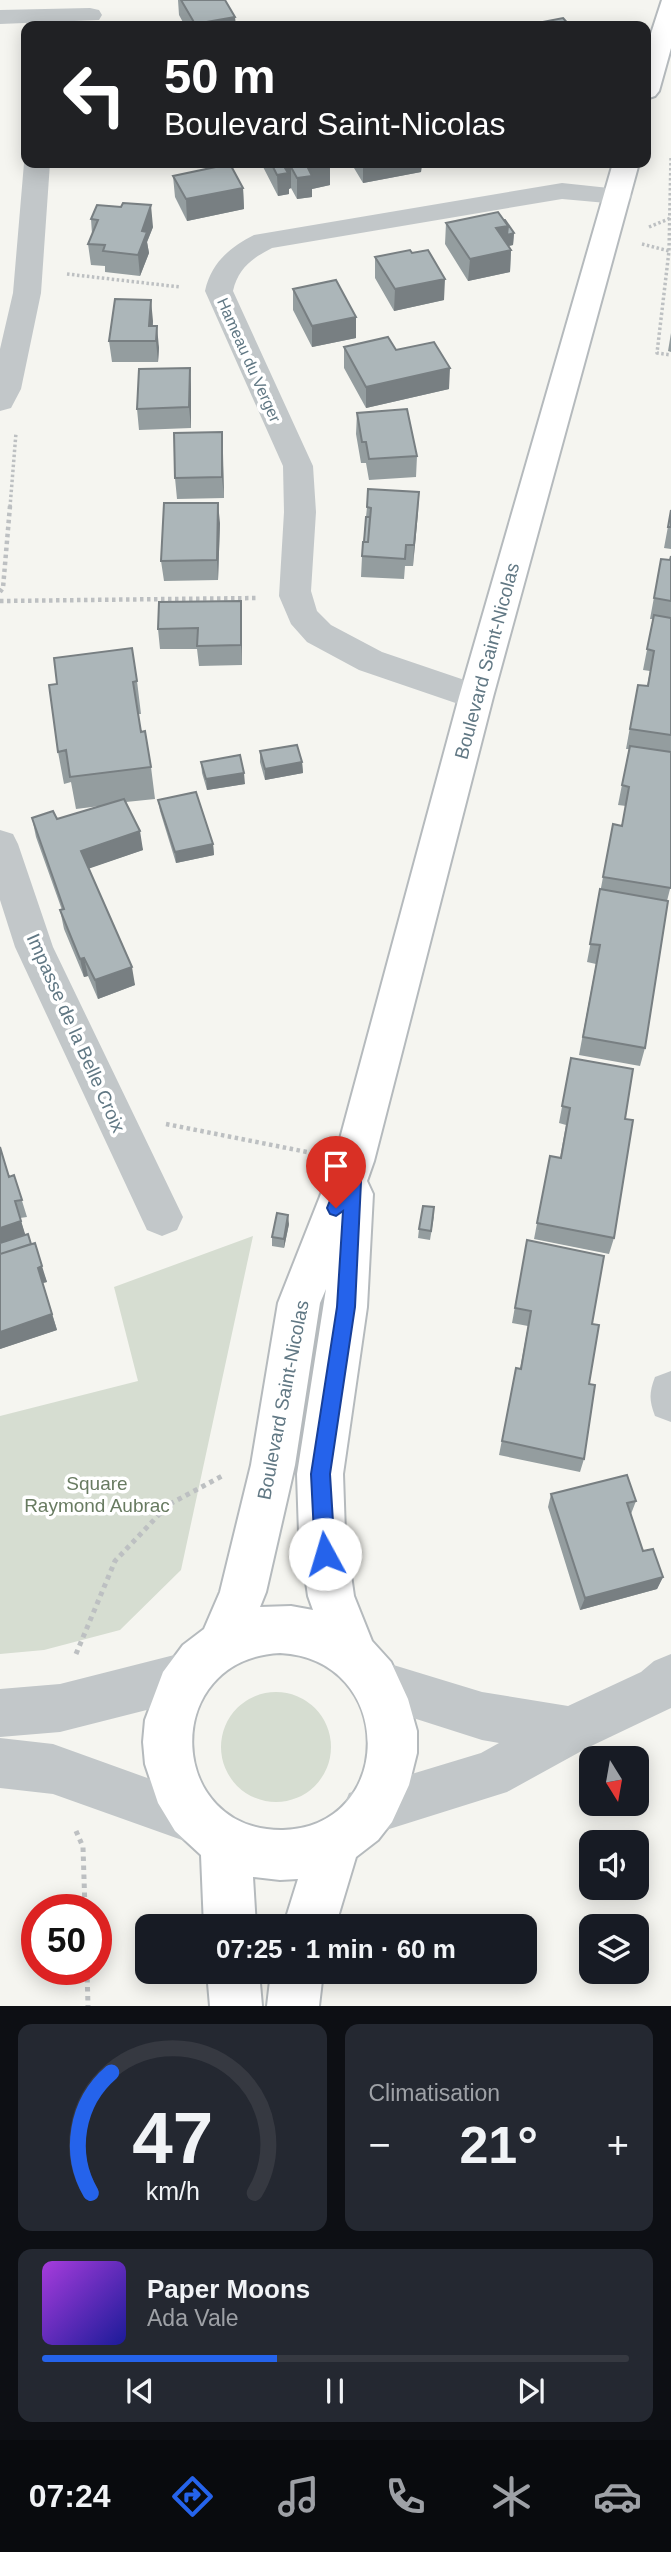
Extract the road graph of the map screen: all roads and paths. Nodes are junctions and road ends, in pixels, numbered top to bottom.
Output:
1 (671, 5) edge
2 (91, 14) edge
3 (0, 17) edge
4 (651, 74) edge
5 (671, 158) edge
6 (37, 168) edge
7 (625, 168) edge
8 (618, 196) junction
9 (29, 269) junction
10 (219, 291) junction
11 (671, 355) edge
12 (0, 401) edge
13 (16, 427) dead end
14 (0, 592) edge
15 (295, 597) junction
16 (0, 601) edge
17 (476, 697) junction
18 (0, 844) edge
19 (111, 1114) junction
20 (354, 1161) junction
21 (162, 1217) dead end
22 (671, 1392) edge
23 (671, 1401) edge
24 (273, 1465) junction
25 (74, 1659) dead end
26 (206, 1659) junction
27 (365, 1668) junction
28 (671, 1678) edge
29 (0, 1713) edge
30 (570, 1731) junction
31 (0, 1763) edge
32 (351, 1826) junction
33 (211, 1833) junction
34 (83, 1847) dead end
35 (85, 1894) edge
36 (227, 1914) edge
37 (314, 1914) edge
38 (234, 1984) edge
39 (296, 1984) edge
40 (87, 1985) edge
41 (88, 2006) edge
42 (236, 2006) edge
43 (293, 2006) edge

1 - 4 main road
2 - 3 street
5 - 11 path
6 - 9 street
7 - 8 main road, Boulevard Saint-Nicolas
8 - 10 street, Hameau du Verger
8 - 17 main road, Boulevard Saint-Nicolas
9 - 10 path
9 - 12 street
10 - 15 street, Hameau du Verger
13 - 14 path
15 - 16 path
15 - 17 street
17 - 20 main road, Boulevard Saint-Nicolas
18 - 19 street, Impasse de la Belle Croix
19 - 20 path
19 - 21 street, Impasse de la Belle Croix
20 - 24 main road, Boulevard Saint-Nicolas
20 - 27 main road, Boulevard Saint-Nicolas
22 - 23 street
24 - 25 path
24 - 26 main road, Boulevard Saint-Nicolas
26 - 27 main road
26 - 29 street
26 - 33 main road
27 - 30 street
27 - 32 main road
28 - 30 street
30 - 32 street
31 - 33 street
32 - 33 main road
32 - 37 main road
33 - 36 main road
34 - 35 path
38 - 42 main road
39 - 43 main road
40 - 41 path

